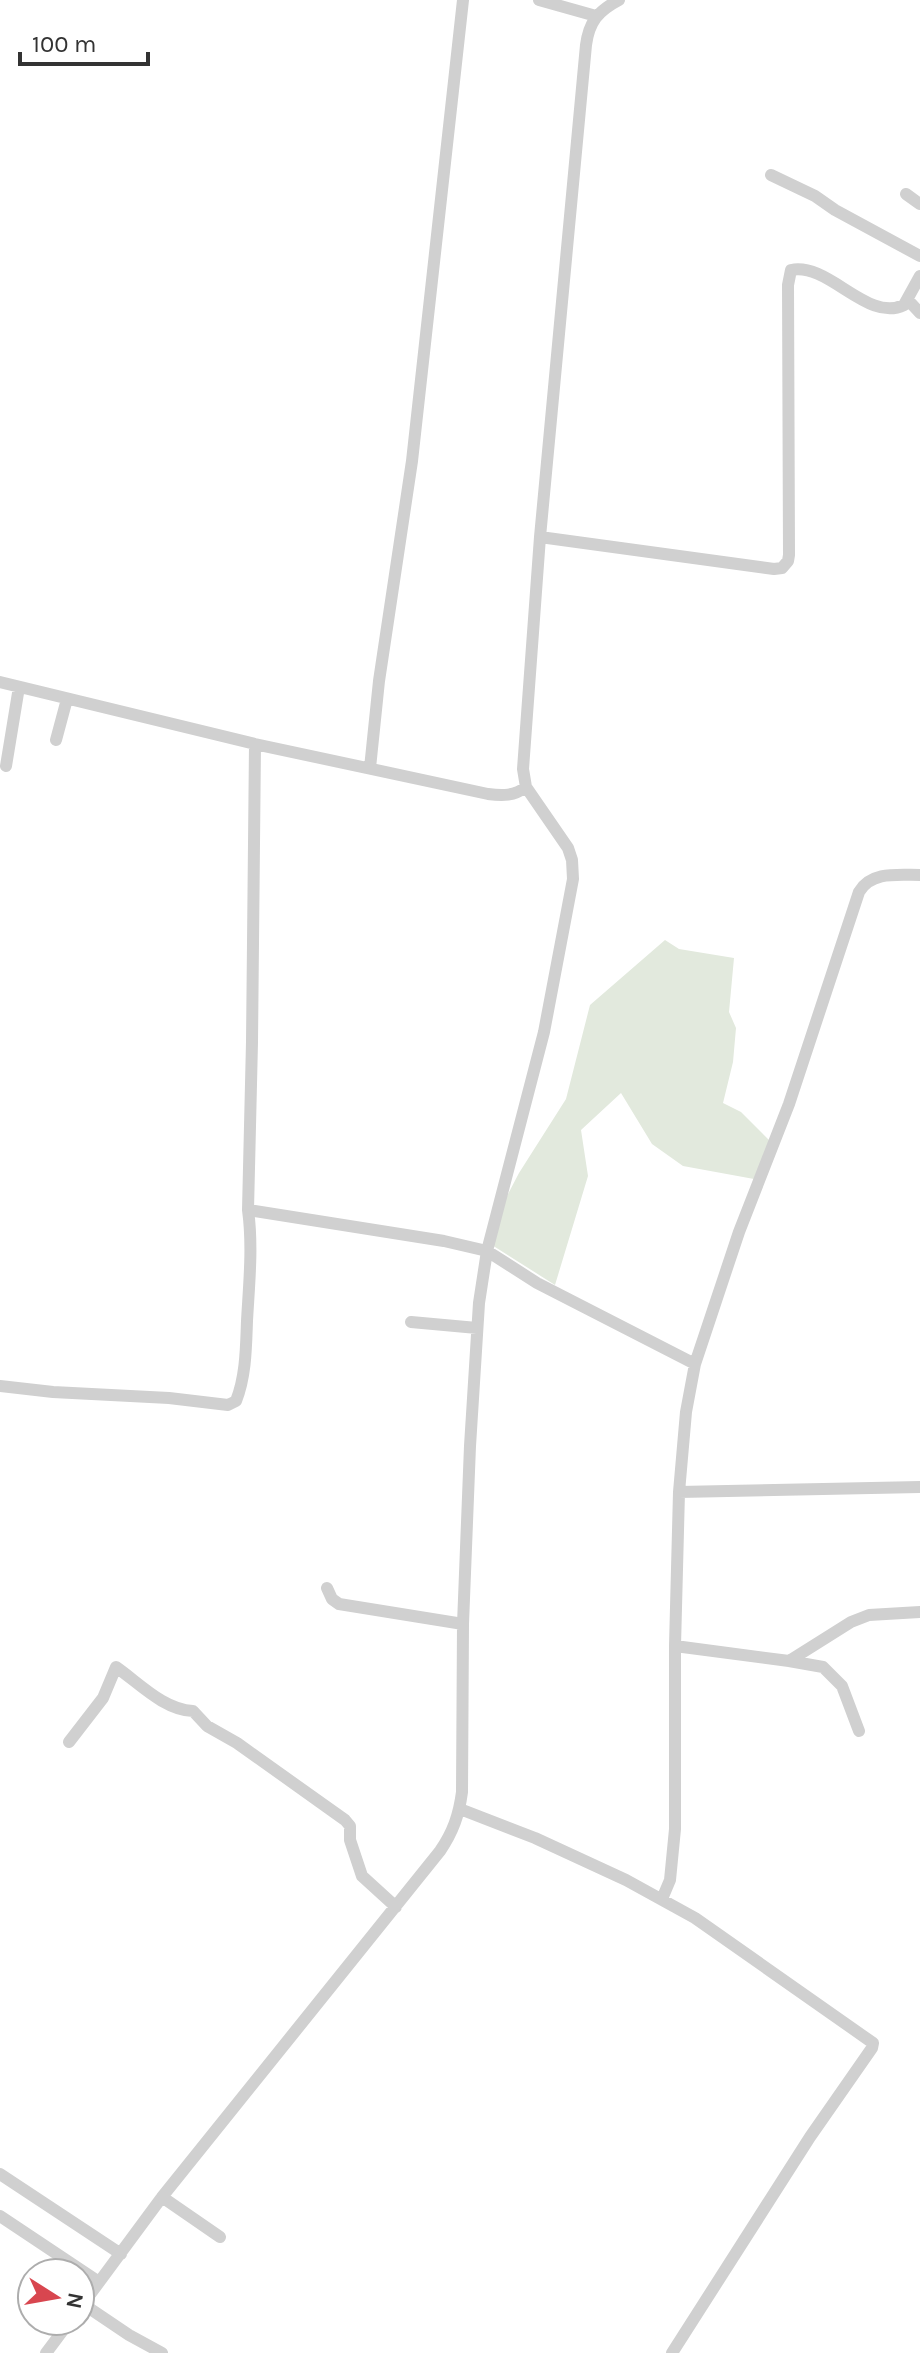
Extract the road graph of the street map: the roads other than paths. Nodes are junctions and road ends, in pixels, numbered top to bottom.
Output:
1 (463, 0) edge
2 (539, 0) edge
3 (619, 0) edge
4 (596, 16) junction
5 (771, 175) dead end
6 (906, 194) dead end
7 (920, 204) edge
8 (920, 256) edge
9 (920, 276) edge
10 (908, 300) junction
11 (920, 313) edge
12 (540, 537) junction
13 (0, 682) edge
14 (19, 687) junction
15 (67, 699) junction
16 (56, 740) dead end
17 (255, 744) junction
18 (6, 766) dead end
19 (370, 768) junction
20 (526, 787) junction
21 (920, 875) edge
22 (248, 1210) junction
23 (487, 1251) junction
24 (411, 1322) dead end
25 (477, 1328) junction
26 (695, 1364) junction
27 (0, 1386) edge
28 (920, 1487) edge
29 (679, 1492) junction
30 (327, 1588) dead end
31 (920, 1612) edge
32 (463, 1624) junction
33 (675, 1646) junction
34 (789, 1661) junction
35 (859, 1731) dead end
36 (69, 1742) dead end
37 (460, 1809) junction
38 (662, 1899) junction
39 (396, 1907) junction
40 (0, 2174) edge
41 (162, 2197) junction
42 (0, 2216) edge
43 (220, 2237) dead end
44 (121, 2254) junction
45 (99, 2282) junction
46 (96, 2286) edge
47 (96, 2315) edge
48 (162, 2353) edge
49 (672, 2353) edge

1 - 19 street
2 - 4 street
3 - 4 street
4 - 12 street
5 - 8 street
6 - 7 street
9 - 10 street
10 - 11 street
10 - 12 street
12 - 20 street
13 - 14 street
14 - 15 street
14 - 18 street
15 - 16 street
15 - 17 street
17 - 19 street
17 - 22 street
19 - 20 street
20 - 23 street
21 - 26 street
22 - 23 street
22 - 27 street
23 - 25 street
23 - 26 street
24 - 25 street
25 - 32 street
26 - 29 street
28 - 29 street
29 - 33 street
30 - 32 street
31 - 34 street
32 - 37 street
33 - 34 street
33 - 38 street
34 - 35 street
36 - 39 street
37 - 38 street
37 - 39 street
38 - 49 street
39 - 41 street
40 - 44 street
41 - 43 street
41 - 44 street
42 - 45 street
44 - 45 street
45 - 46 street
47 - 48 street

